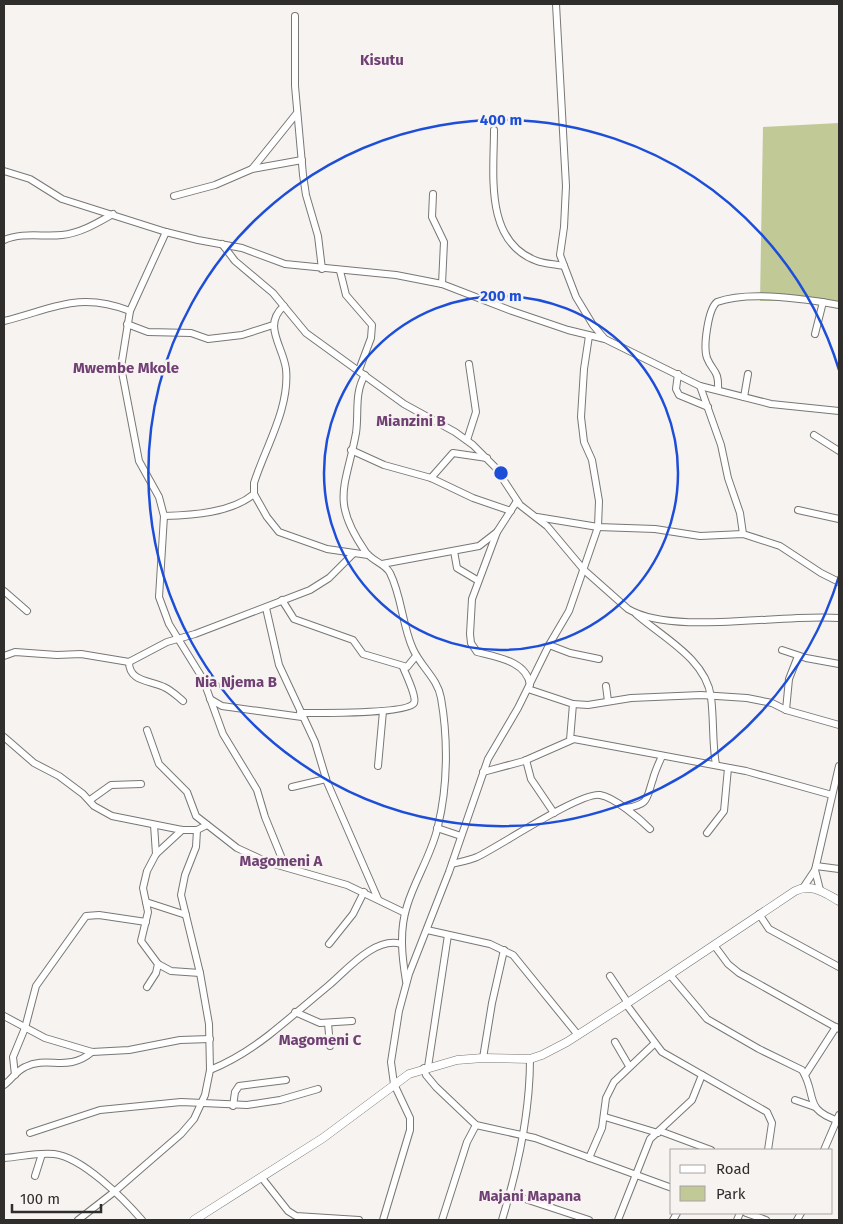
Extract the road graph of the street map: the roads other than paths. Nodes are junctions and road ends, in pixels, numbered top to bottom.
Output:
1 (556, 4) edge
2 (295, 16) dead end
3 (297, 113) junction
4 (494, 130) dead end
5 (302, 160) junction
6 (252, 169) junction
7 (4, 171) edge
8 (433, 194) dead end
9 (174, 196) dead end
10 (114, 214) junction
11 (166, 232) junction
12 (4, 240) edge
13 (222, 244) junction
14 (564, 266) junction
15 (322, 268) junction
16 (340, 271) junction
17 (442, 284) junction
18 (824, 302) junction
19 (284, 306) junction
20 (839, 306) edge
21 (130, 311) junction
22 (4, 321) edge
23 (127, 324) junction
24 (273, 325) junction
25 (815, 334) dead end
26 (590, 336) junction
27 (604, 339) junction
28 (469, 364) dead end
29 (359, 370) junction
30 (365, 374) junction
31 (678, 374) junction
32 (748, 374) dead end
33 (700, 386) junction
34 (718, 390) junction
35 (744, 397) junction
36 (708, 407) junction
37 (839, 411) edge
38 (814, 434) dead end
39 (467, 440) junction
40 (351, 450) junction
41 (839, 451) edge
42 (487, 458) junction
43 (431, 478) junction
44 (254, 494) junction
45 (517, 501) junction
46 (798, 510) dead end
47 (511, 511) junction
48 (164, 516) junction
49 (535, 516) junction
50 (839, 519) edge
51 (598, 527) junction
52 (497, 532) junction
53 (743, 534) junction
54 (454, 551) junction
55 (353, 554) junction
56 (368, 555) junction
57 (382, 564) junction
58 (584, 570) junction
59 (478, 580) junction
60 (839, 582) edge
61 (4, 590) edge
62 (282, 600) junction
63 (266, 608) junction
64 (27, 611) dead end
65 (635, 613) junction
66 (839, 618) edge
67 (177, 639) junction
68 (549, 645) junction
69 (782, 650) dead end
70 (4, 656) edge
71 (416, 656) junction
72 (798, 656) junction
73 (599, 659) dead end
74 (129, 662) junction
75 (839, 664) edge
76 (403, 667) junction
77 (606, 686) dead end
78 (529, 687) junction
79 (711, 696) junction
80 (210, 699) junction
81 (183, 701) dead end
82 (608, 701) junction
83 (573, 704) junction
84 (786, 710) junction
85 (384, 711) junction
86 (301, 715) junction
87 (839, 725) edge
88 (146, 730) dead end
89 (4, 737) edge
90 (570, 740) junction
91 (662, 756) junction
92 (526, 760) junction
93 (716, 765) junction
94 (378, 766) dead end
95 (839, 766) edge
96 (728, 768) junction
97 (483, 772) junction
98 (326, 779) junction
99 (141, 784) dead end
100 (292, 787) dead end
101 (832, 795) junction
102 (90, 800) junction
103 (626, 808) junction
104 (554, 813) junction
105 (154, 825) junction
106 (207, 825) junction
107 (438, 828) junction
108 (650, 829) dead end
109 (182, 830) junction
110 (197, 830) junction
111 (707, 833) dead end
112 (461, 836) junction
113 (156, 854) junction
114 (452, 864) junction
115 (284, 866) junction
116 (815, 868) junction
117 (839, 869) edge
118 (803, 888) junction
119 (820, 890) junction
120 (364, 892) junction
121 (379, 899) junction
122 (146, 902) junction
123 (839, 902) edge
124 (405, 913) junction
125 (758, 914) junction
126 (186, 915) junction
127 (146, 922) junction
128 (427, 930) junction
129 (448, 935) junction
130 (329, 944) dead end
131 (401, 944) junction
132 (714, 945) junction
133 (504, 950) junction
134 (158, 964) junction
135 (839, 968) edge
136 (200, 972) junction
137 (670, 975) junction
138 (610, 976) dead end
139 (406, 985) junction
140 (147, 987) dead end
141 (627, 1004) junction
142 (295, 1012) junction
143 (4, 1016) edge
144 (352, 1020) dead end
145 (328, 1024) junction
146 (25, 1028) junction
147 (837, 1028) edge
148 (578, 1034) junction
149 (210, 1039) junction
150 (615, 1042) dead end
151 (654, 1044) junction
152 (330, 1046) dead end
153 (92, 1052) junction
154 (483, 1058) junction
155 (530, 1059) junction
156 (629, 1066) junction
157 (426, 1068) junction
158 (210, 1070) junction
159 (15, 1075) junction
160 (702, 1075) junction
161 (804, 1075) junction
162 (286, 1080) dead end
163 (394, 1084) junction
164 (4, 1085) edge
165 (318, 1089) dead end
166 (795, 1100) dead end
167 (201, 1103) junction
168 (233, 1106) junction
169 (815, 1107) junction
170 (605, 1117) junction
171 (838, 1119) edge
172 (476, 1125) junction
173 (659, 1132) junction
174 (30, 1133) dead end
175 (523, 1135) junction
176 (708, 1149) edge
177 (768, 1149) edge
178 (824, 1149) edge
179 (42, 1154) junction
180 (4, 1158) edge
181 (589, 1158) junction
182 (636, 1175) junction
183 (34, 1176) dead end
184 (262, 1178) junction
185 (670, 1187) edge
186 (114, 1192) junction
187 (510, 1194) junction
188 (749, 1214) edge
189 (78, 1220) edge
190 (142, 1220) edge
191 (194, 1220) edge
192 (359, 1220) edge
193 (383, 1220) edge
194 (442, 1220) edge
195 (502, 1220) edge
196 (589, 1220) edge
197 (618, 1220) edge
198 (766, 1220) edge

1 - 14 street
2 - 3 street
3 - 5 street
3 - 6 street
4 - 14 street
5 - 6 street
5 - 15 street
6 - 9 street
7 - 10 street
8 - 17 street
10 - 11 street
10 - 12 street
11 - 13 street
11 - 21 street
13 - 15 street
13 - 19 street
14 - 27 street
15 - 16 street
16 - 17 street
16 - 29 street
17 - 26 street
18 - 20 street
18 - 25 street
18 - 34 street
19 - 24 street
19 - 29 street
21 - 22 street
21 - 23 street
23 - 24 street
23 - 48 street
24 - 44 street
26 - 27 street
26 - 51 street
27 - 31 street
28 - 39 street
29 - 30 street
30 - 39 street
30 - 40 street
31 - 33 street
31 - 36 street
32 - 35 street
33 - 34 street
33 - 36 street
34 - 35 street
35 - 37 street
36 - 53 street
38 - 41 street
39 - 42 street
40 - 43 street
40 - 56 street
42 - 43 street
42 - 45 street
43 - 47 street
44 - 48 street
44 - 55 street
45 - 47 street
45 - 49 street
46 - 50 street
47 - 52 street
48 - 67 street
49 - 51 street
49 - 58 street
51 - 53 street
51 - 58 street
52 - 54 street
52 - 59 street
53 - 60 street
54 - 57 street
54 - 59 street
55 - 56 street
55 - 62 street
56 - 57 street
57 - 71 street
58 - 65 street
58 - 68 street
59 - 78 street
61 - 64 street
62 - 63 street
62 - 76 street
63 - 67 street
63 - 86 street
65 - 66 street
65 - 79 street
67 - 74 street
67 - 80 street
68 - 73 street
68 - 78 street
69 - 72 street
70 - 74 street
71 - 76 street
71 - 107 street
72 - 75 street
72 - 84 street
74 - 81 street
76 - 85 street
77 - 82 street
78 - 83 street
78 - 97 street
79 - 82 street
79 - 84 street
79 - 93 street
80 - 86 street
80 - 115 street
82 - 83 street
83 - 90 street
84 - 87 street
85 - 86 street
85 - 94 street
86 - 98 street
88 - 106 street
89 - 102 street
90 - 91 street
90 - 92 street
91 - 93 street
91 - 103 street
92 - 97 street
92 - 104 street
93 - 96 street
95 - 101 street
96 - 101 street
96 - 111 street
97 - 112 street
98 - 100 street
98 - 121 street
99 - 102 street
101 - 116 street
102 - 105 street
103 - 104 street
103 - 108 street
104 - 114 street
105 - 109 street
105 - 113 street
106 - 110 street
106 - 115 street
107 - 112 street
107 - 124 street
109 - 110 street
109 - 113 street
110 - 126 street
112 - 114 street
113 - 122 street
114 - 128 street
115 - 120 street
116 - 117 street
116 - 118 street
116 - 119 street
118 - 119 main road
118 - 125 main road
119 - 123 main road
120 - 121 street
120 - 130 street
121 - 124 street
122 - 126 street
122 - 127 street
124 - 131 street
125 - 132 main road
125 - 135 street
126 - 136 street
127 - 134 street
127 - 146 street
128 - 129 street
128 - 139 street
129 - 133 street
129 - 157 street
131 - 139 street
131 - 142 street
132 - 137 main road
132 - 147 street
133 - 148 street
133 - 154 street
134 - 136 street
134 - 140 street
136 - 149 street
137 - 141 main road
137 - 161 street
138 - 141 street
139 - 163 street
141 - 148 main road
141 - 151 street
142 - 145 street
142 - 158 street
143 - 146 street
144 - 145 street
145 - 152 street
146 - 153 street
146 - 159 street
147 - 161 street
148 - 155 main road
149 - 153 street
149 - 158 street
150 - 156 street
151 - 156 street
151 - 160 street
153 - 159 street
154 - 155 main road
154 - 157 main road
155 - 175 street
156 - 170 street
157 - 163 main road
157 - 172 street
158 - 167 street
159 - 164 street
160 - 173 street
160 - 177 street
161 - 169 street
162 - 168 street
163 - 184 main road
163 - 193 street
165 - 168 street
166 - 169 street
167 - 168 street
167 - 174 street
167 - 186 street
169 - 171 street
170 - 173 street
170 - 181 street
171 - 178 street
172 - 175 street
172 - 194 street
173 - 176 street
173 - 182 street
175 - 181 street
175 - 187 street
179 - 180 street
179 - 183 street
179 - 186 street
181 - 182 street
182 - 185 street
182 - 197 street
184 - 191 main road
184 - 192 street
186 - 189 street
186 - 190 street
187 - 195 street
187 - 196 street
188 - 198 street

